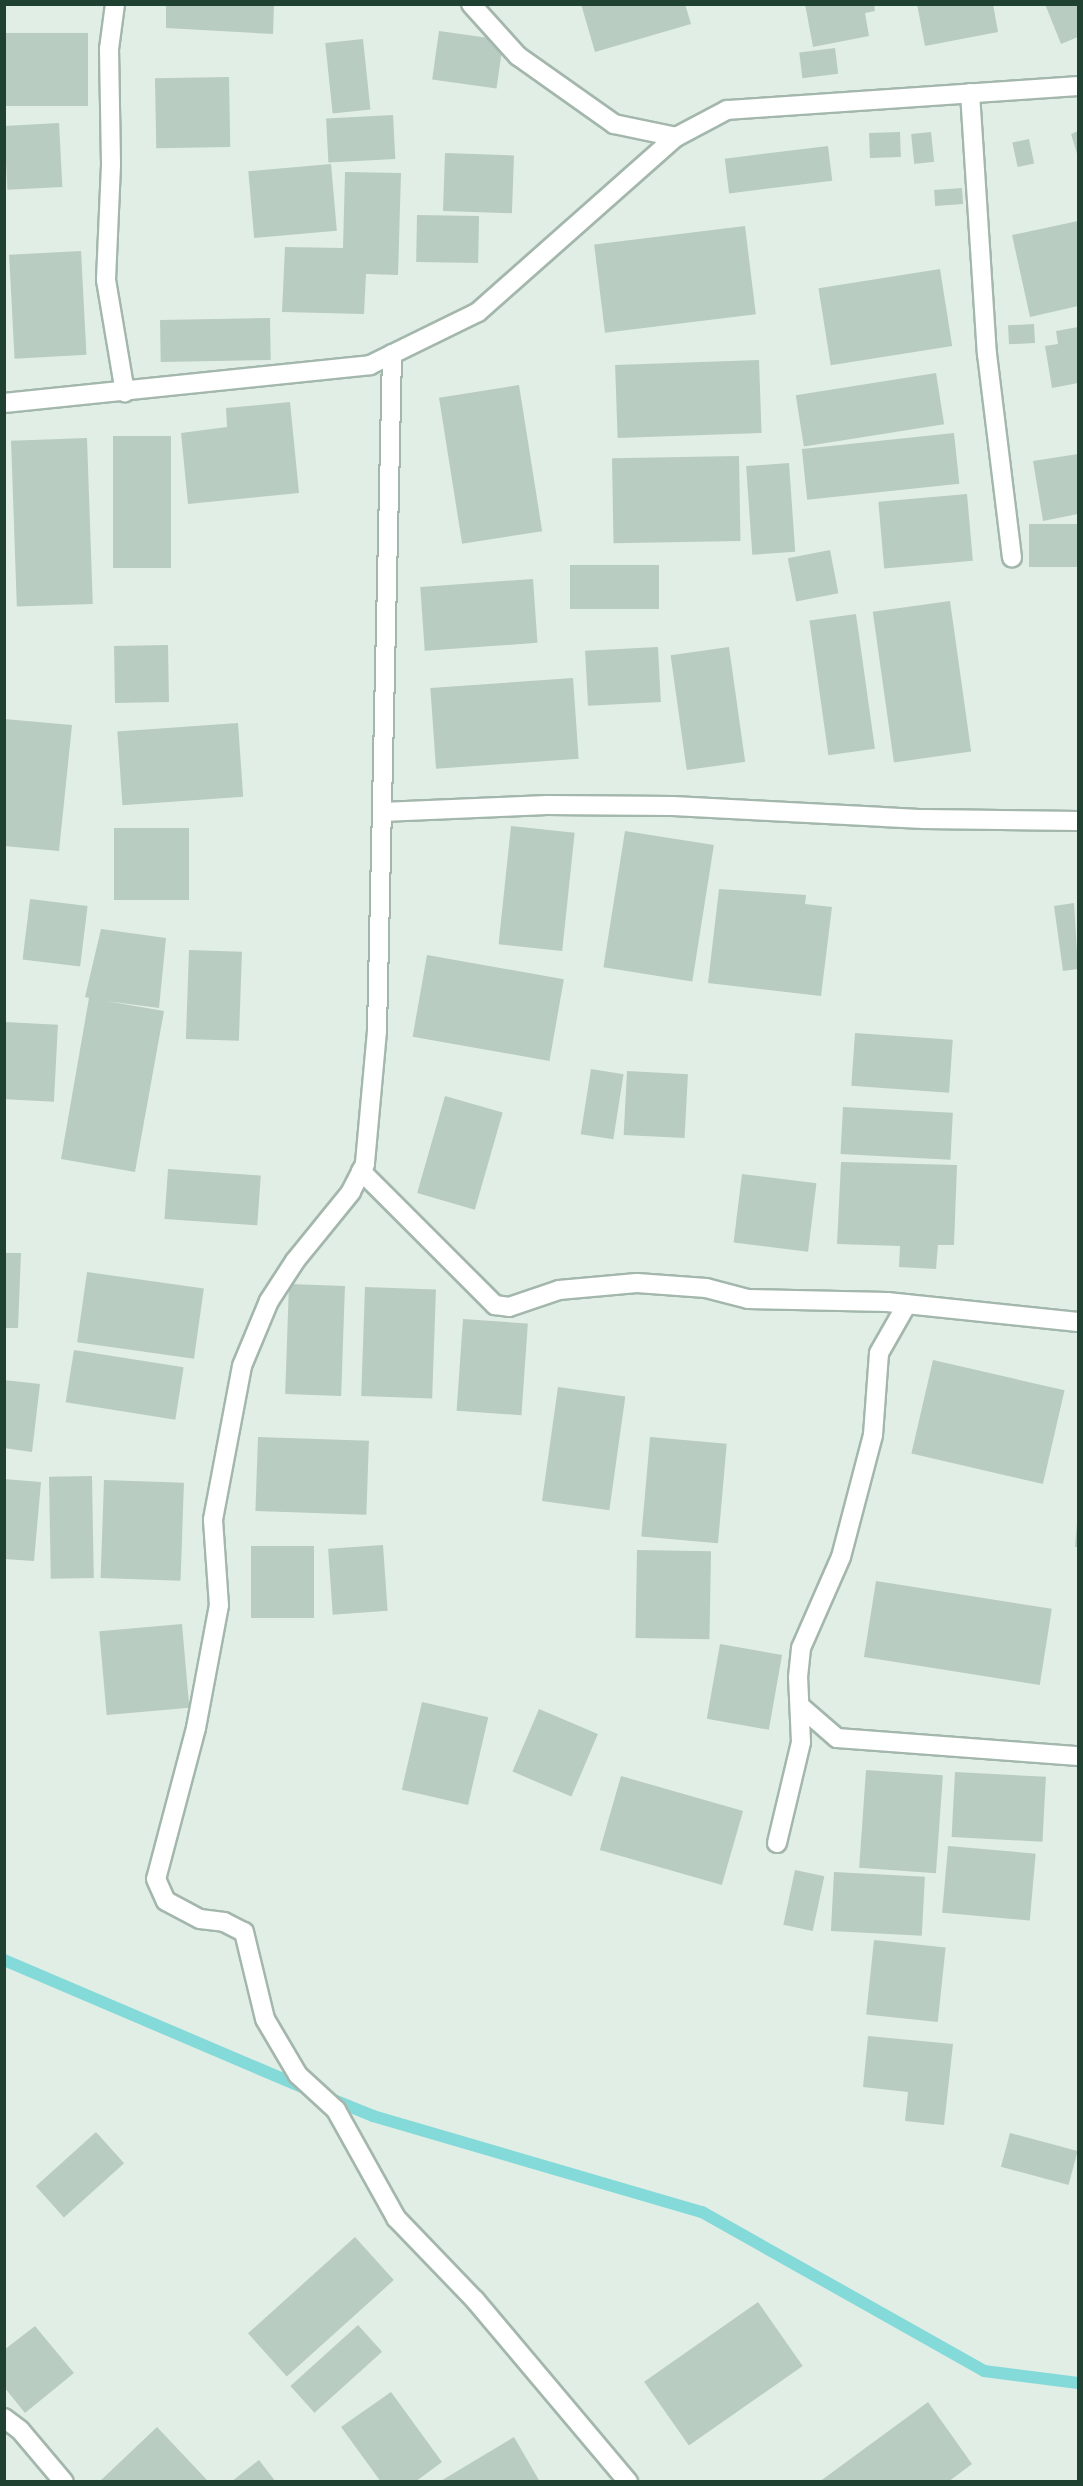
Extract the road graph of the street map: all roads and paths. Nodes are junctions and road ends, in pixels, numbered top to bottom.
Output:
1 (116, 4) edge
2 (471, 4) edge
3 (1078, 86) edge
4 (970, 93) junction
5 (676, 137) junction
6 (393, 354) junction
7 (125, 392) junction
8 (4, 403) edge
9 (1012, 557) dead end
10 (382, 812) junction
11 (1078, 820) edge
12 (361, 1171) junction
13 (907, 1304) junction
14 (1078, 1322) edge
15 (800, 1706) junction
16 (1078, 1756) edge
17 (777, 1843) dead end
18 (4, 2418) edge
19 (64, 2481) edge
20 (628, 2481) edge

1 - 7 street
2 - 5 street
3 - 4 street
4 - 5 street
4 - 9 street
5 - 6 street
6 - 7 street
6 - 10 street
7 - 8 street
10 - 11 street
10 - 12 street
12 - 13 street
12 - 20 street
13 - 14 street
13 - 15 street
15 - 16 street
15 - 17 street
18 - 19 street

